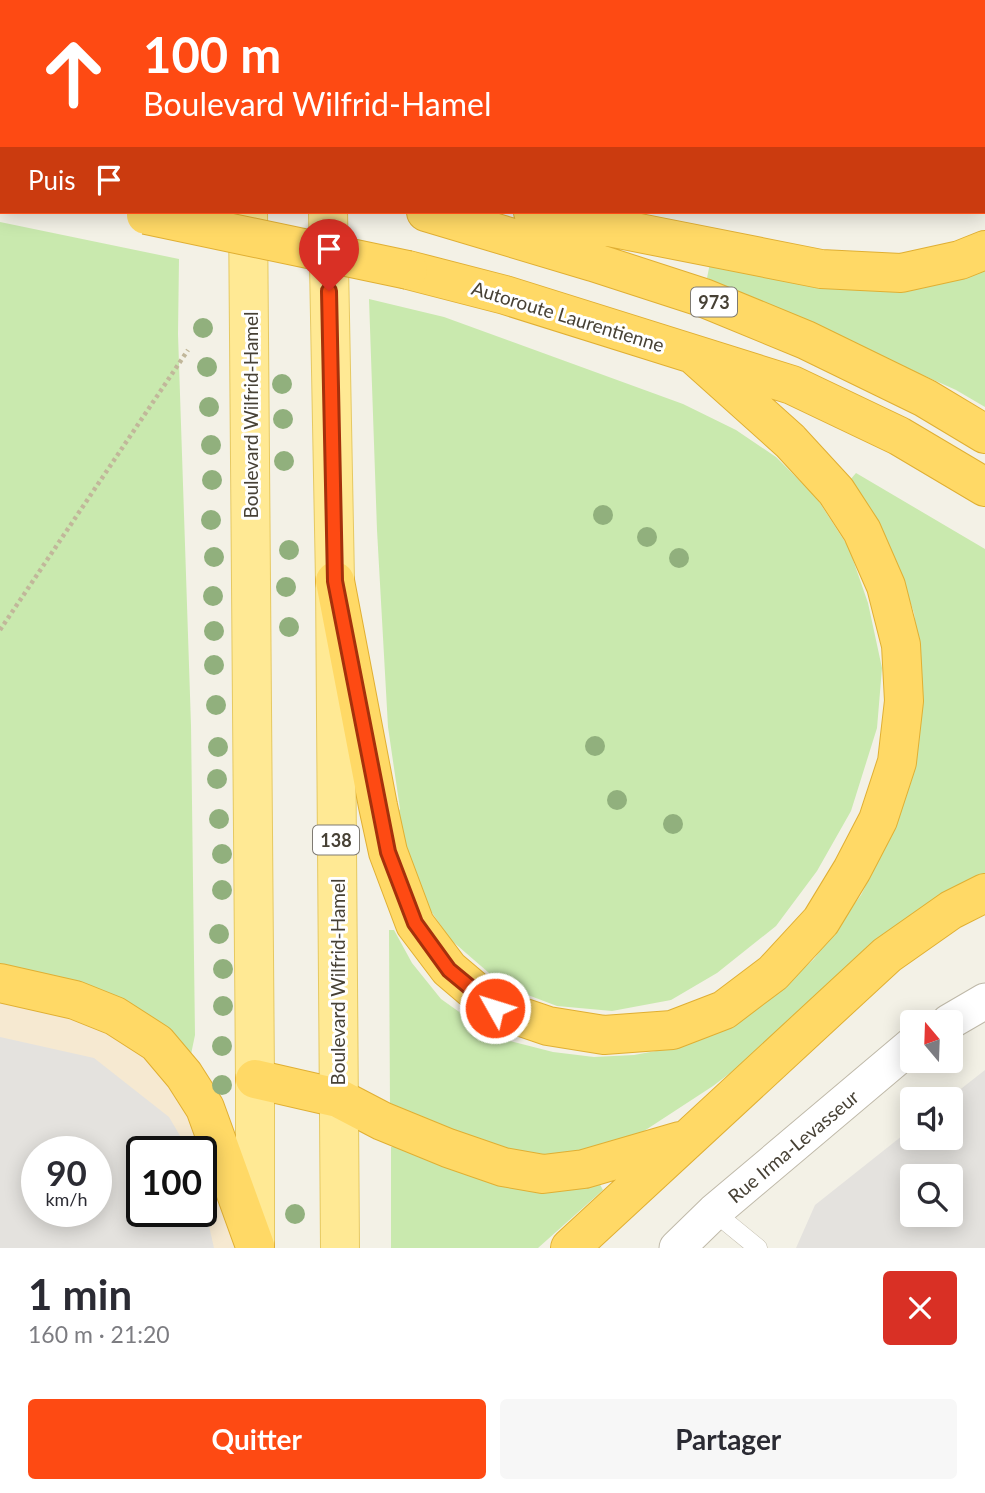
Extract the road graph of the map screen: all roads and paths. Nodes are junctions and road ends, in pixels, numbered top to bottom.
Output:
1 (137, 214) edge
2 (248, 214) edge
3 (328, 214) edge
4 (433, 214) edge
5 (543, 214) edge
6 (985, 250) edge
7 (188, 350) dead end
8 (693, 354) junction
9 (985, 434) edge
10 (985, 487) edge
11 (335, 581) junction
12 (0, 630) edge
13 (985, 893) edge
14 (0, 983) edge
15 (985, 1001) edge
16 (963, 1014) edge
17 (900, 1055) edge
18 (255, 1079) junction
19 (338, 1098) junction
20 (689, 1138) junction
21 (714, 1212) junction
22 (255, 1247) edge
23 (340, 1248) edge
24 (569, 1248) edge
25 (677, 1248) edge
26 (758, 1248) edge

1 - 8 highway, Autoroute Laurentienne, bridge
2 - 18 main road, Boulevard Wilfrid-Hamel
3 - 11 main road, Boulevard Wilfrid-Hamel / 138
4 - 9 highway, 973
5 - 6 highway
7 - 12 path
8 - 10 highway, Autoroute Laurentienne
8 - 11 highway
11 - 19 main road, Boulevard Wilfrid-Hamel / 138
13 - 20 highway
14 - 22 highway
15 - 16 street
17 - 21 street, Rue Irma-Levasseur
18 - 19 highway
18 - 22 main road, Boulevard Wilfrid-Hamel
19 - 20 highway
19 - 23 main road, Boulevard Wilfrid-Hamel / 138
20 - 24 highway
21 - 25 street, Rue Irma-Levasseur
21 - 26 lane

